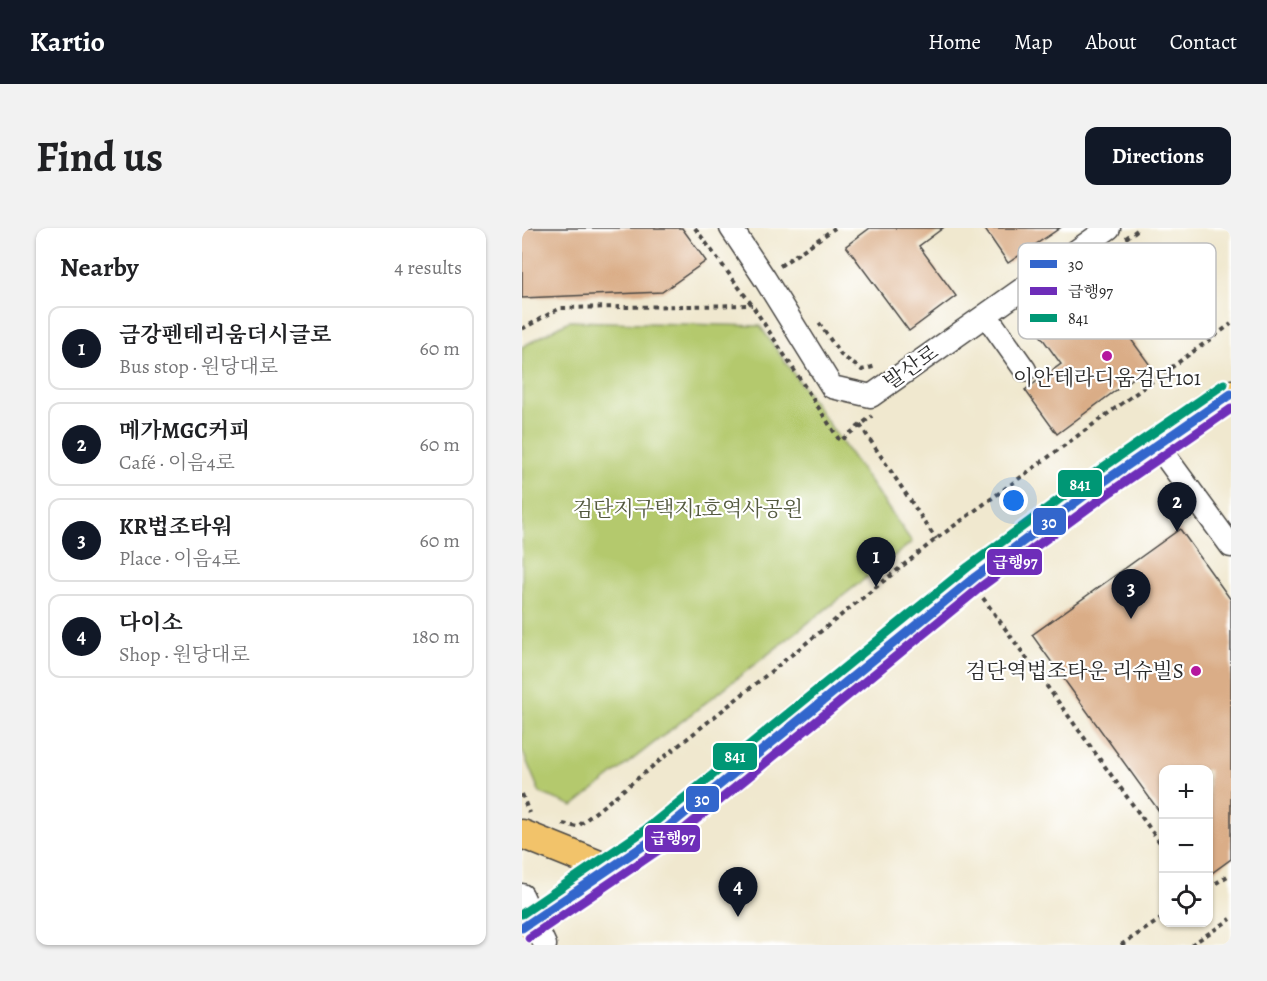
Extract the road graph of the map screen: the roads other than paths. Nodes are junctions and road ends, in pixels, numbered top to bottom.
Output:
1 (731, 228) edge
2 (1115, 235) edge
3 (1102, 243) edge
4 (1018, 295) edge
5 (986, 315) junction
6 (1025, 370) dead end
7 (1231, 394) edge
8 (1157, 445) junction
9 (1231, 546) edge
10 (526, 826) edge
11 (609, 869) junction
12 (522, 895) edge
13 (534, 931) edge

1 - 5 street, 발산로
2 - 3 street, 발산로
4 - 5 street, 발산로
5 - 6 street
7 - 8 main road
8 - 9 street
8 - 11 main road
10 - 11 main road
11 - 13 main road
12 - 13 street

